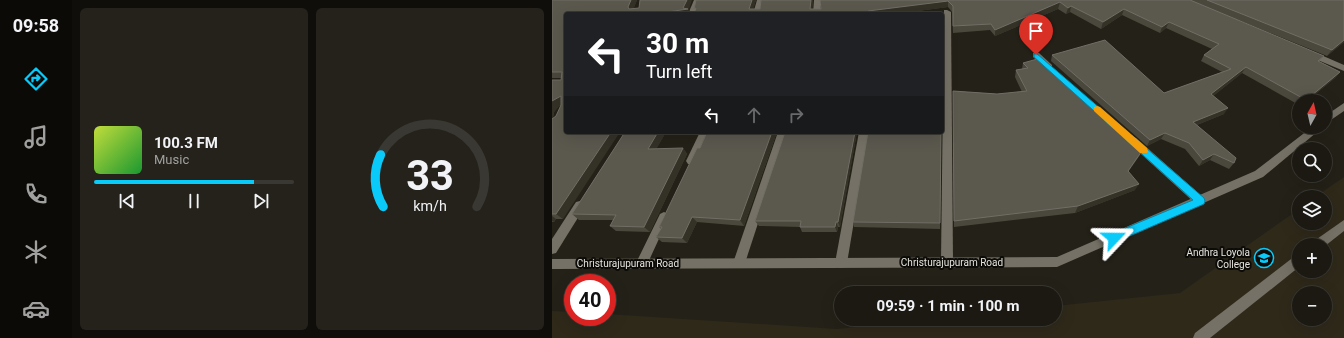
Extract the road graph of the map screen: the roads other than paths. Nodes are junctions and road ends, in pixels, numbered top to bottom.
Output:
1 (697, 0) edge
2 (760, 0) edge
3 (817, 0) edge
4 (693, 12) edge
5 (757, 12) edge
6 (817, 12) edge
7 (947, 12) edge
8 (1301, 50) edge
9 (1036, 55) dead end
10 (1344, 68) edge
11 (1054, 71) edge
12 (1344, 106) edge
13 (1332, 115) edge
14 (1124, 133) edge
15 (704, 134) edge
16 (782, 134) edge
17 (864, 134) edge
18 (1309, 134) edge
19 (685, 174) edge
20 (585, 197) edge
21 (1200, 201) junction
22 (668, 208) edge
23 (1344, 225) edge
24 (1327, 238) edge
25 (552, 249) edge
26 (947, 262) junction
27 (739, 263) junction
28 (841, 263) junction
29 (552, 264) edge
30 (642, 264) junction
31 (1292, 266) edge
32 (1200, 338) edge

1 - 4 street
2 - 5 street
3 - 6 street
7 - 26 street
8 - 10 street
9 - 11 street
12 - 13 street
14 - 21 street
15 - 19 street
16 - 27 street
17 - 28 street
18 - 21 street, Christurajupuram Road
20 - 25 street
21 - 26 street, Christurajupuram Road
22 - 30 street
23 - 24 street
26 - 28 street, Christurajupuram Road
27 - 28 street, Christurajupuram Road
27 - 30 street, Christurajupuram Road
29 - 30 street, Christurajupuram Road
31 - 32 street

